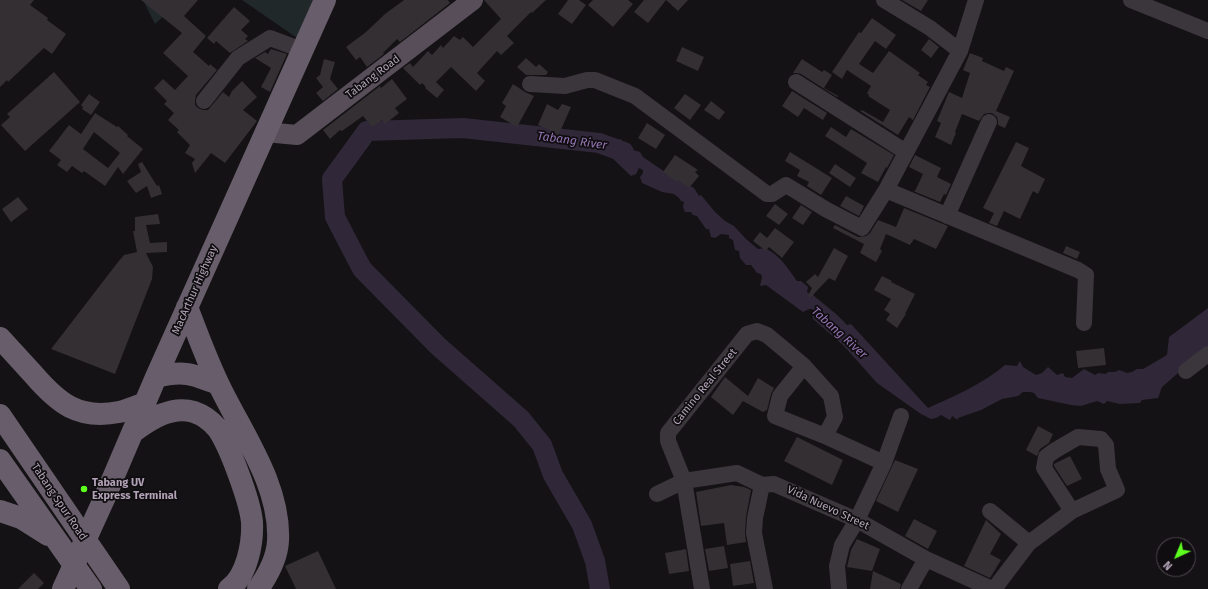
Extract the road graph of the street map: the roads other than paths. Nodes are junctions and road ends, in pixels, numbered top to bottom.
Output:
1 (473, 0) edge
2 (884, 0) edge
3 (976, 0) edge
4 (1131, 0) edge
5 (325, 5) edge
6 (1208, 31) edge
7 (302, 50) junction
8 (960, 51) junction
9 (796, 82) dead end
10 (530, 84) dead end
11 (204, 101) dead end
12 (989, 122) dead end
13 (265, 132) junction
14 (906, 152) junction
15 (886, 190) junction
16 (948, 216) junction
17 (187, 307) junction
18 (1084, 323) dead end
19 (0, 338) edge
20 (1208, 354) edge
21 (804, 366) junction
22 (1186, 371) dead end
23 (156, 377) junction
24 (218, 384) junction
25 (145, 403) junction
26 (0, 415) edge
27 (900, 416) dead end
28 (133, 432) junction
29 (824, 436) junction
30 (0, 460) edge
31 (884, 463) junction
32 (684, 481) junction
33 (762, 485) junction
34 (657, 494) dead end
35 (0, 511) edge
36 (990, 511) dead end
37 (1072, 511) junction
38 (857, 520) junction
39 (57, 541) junction
40 (1029, 543) junction
41 (926, 559) junction
42 (114, 582) edge
43 (63, 589) edge
44 (91, 589) edge
45 (133, 589) edge
46 (229, 589) edge
47 (258, 589) edge
48 (702, 589) edge
49 (765, 589) edge
50 (839, 589) edge
51 (909, 589) edge
52 (993, 589) edge

1 - 13 main road, Tabang Road
2 - 8 street
3 - 8 street
4 - 6 street
5 - 7 highway, MacArthur Highway
7 - 11 street
7 - 13 highway, MacArthur Highway
8 - 14 street
9 - 14 street
10 - 15 street
12 - 16 street
13 - 17 highway, MacArthur Highway
14 - 15 street
15 - 16 street
16 - 18 street
17 - 23 highway, MacArthur Highway
17 - 24 highway
19 - 25 highway
20 - 22 street
21 - 29 street, Camino Real Street
21 - 29 street
21 - 32 street, Camino Real Street
23 - 24 highway
23 - 25 highway, MacArthur Highway
24 - 47 highway
25 - 28 highway, MacArthur Highway
26 - 42 highway, Tabang Spur Road
27 - 31 street
28 - 43 highway, MacArthur Highway, bridge
28 - 46 highway
29 - 31 street
30 - 39 highway
31 - 38 street
32 - 33 street, Vida Nuevo Street
32 - 34 street, Vida Nuevo Street
32 - 48 street, Camino Real Street
33 - 38 street, Vida Nuevo Street
33 - 49 street
35 - 39 highway
36 - 40 street
37 - 37 street
37 - 40 street
38 - 41 street, Vida Nuevo Street
38 - 50 street
39 - 44 highway
40 - 52 street
41 - 51 street
41 - 52 street, Vida Nuevo Street
42 - 45 highway

